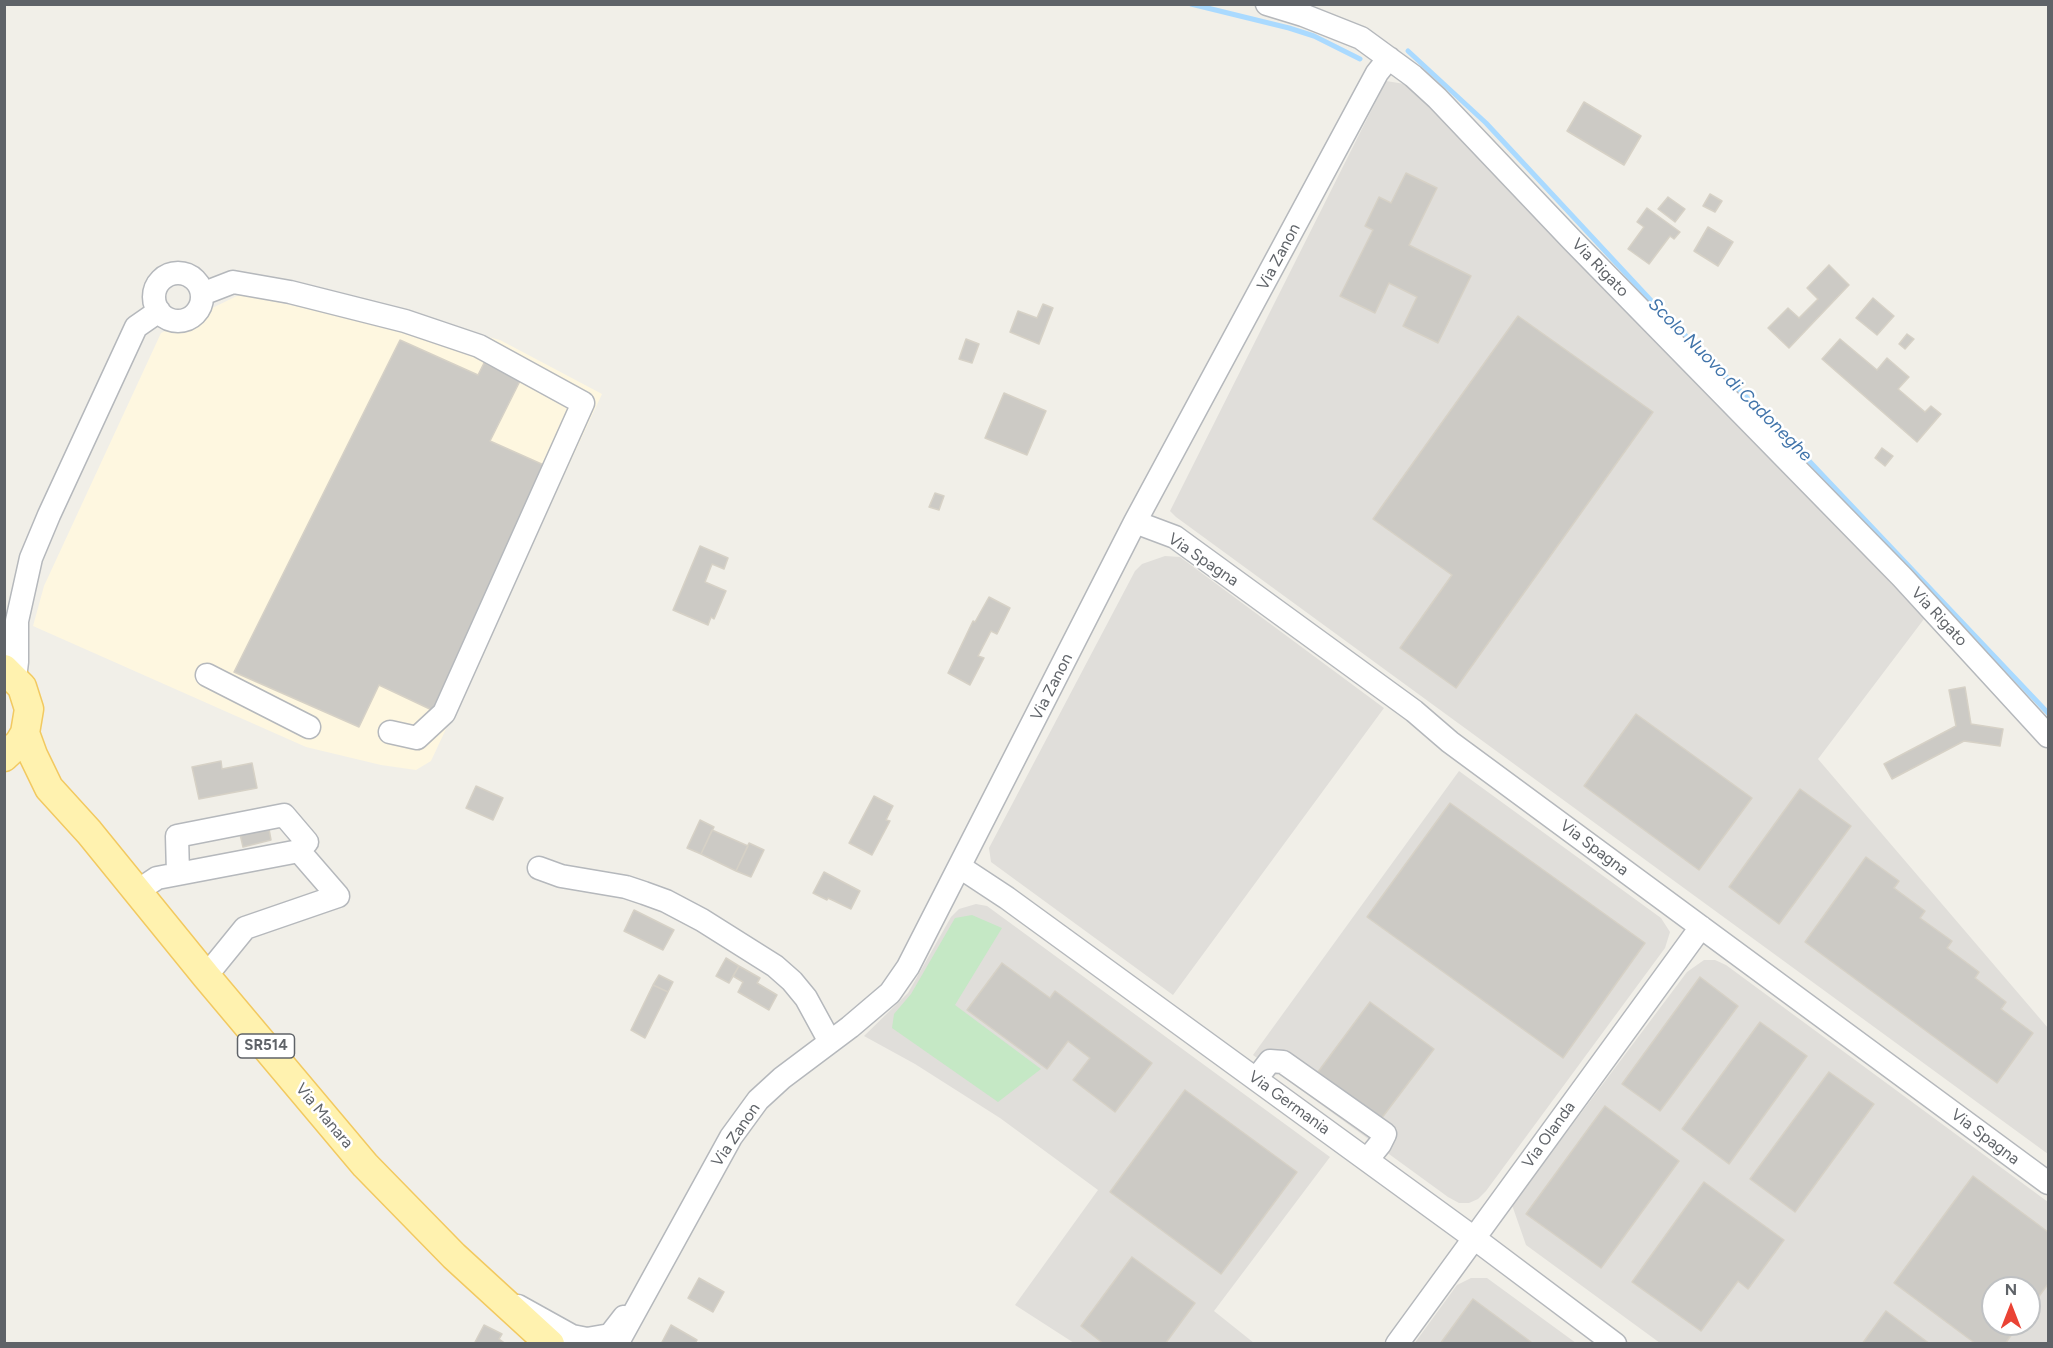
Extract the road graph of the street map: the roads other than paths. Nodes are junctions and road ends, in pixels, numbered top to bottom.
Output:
1 (1267, 4) edge
2 (1389, 58) junction
3 (202, 294) junction
4 (159, 310) junction
5 (1136, 522) junction
6 (17, 621) junction
7 (4, 640) edge
8 (10, 674) edge
9 (207, 675) dead end
10 (309, 727) dead end
11 (390, 732) dead end
12 (25, 733) junction
13 (2049, 736) edge
14 (4, 757) edge
15 (4, 768) edge
16 (49, 788) junction
17 (299, 851) junction
18 (960, 867) junction
19 (539, 868) dead end
20 (178, 874) junction
21 (136, 892) junction
22 (1701, 927) junction
23 (206, 976) junction
24 (830, 1042) junction
25 (1256, 1079) junction
26 (1367, 1160) junction
27 (2049, 1183) edge
28 (1474, 1238) junction
29 (658, 1270) junction
30 (494, 1293) junction
31 (550, 1344) edge
32 (617, 1344) edge
33 (1397, 1344) edge
34 (1615, 1344) edge

1 - 2 street, Via Rigato
2 - 5 street, Via Zanon
2 - 13 street, Via Rigato
3 - 4 street
3 - 4 street
3 - 11 street
4 - 6 street
5 - 18 street, Via Zanon
5 - 22 street, Via Spagna
6 - 7 street
6 - 8 street
8 - 12 main road, SR514
9 - 10 street
12 - 14 main road
12 - 16 main road, Via Manara / SR514
15 - 16 main road, Via Manara / SR514
16 - 21 main road, Via Manara / SR514
17 - 20 street
17 - 20 street
17 - 23 street
18 - 24 street, Via Zanon
18 - 25 street, Via Germania
19 - 24 street
20 - 21 street
21 - 23 main road, Via Manara / SR514
22 - 27 street, Via Spagna
22 - 28 street, Via Olanda
23 - 30 main road, Via Manara / SR514
24 - 29 street, Via Zanon
25 - 26 street, Via Germania
25 - 26 street
26 - 28 street, Via Germania
28 - 33 street, Via Olanda
28 - 34 street, Via Germania
29 - 30 street, Via Zanon
29 - 32 street, Via Zanon
30 - 31 main road, Via Manara / SR514

